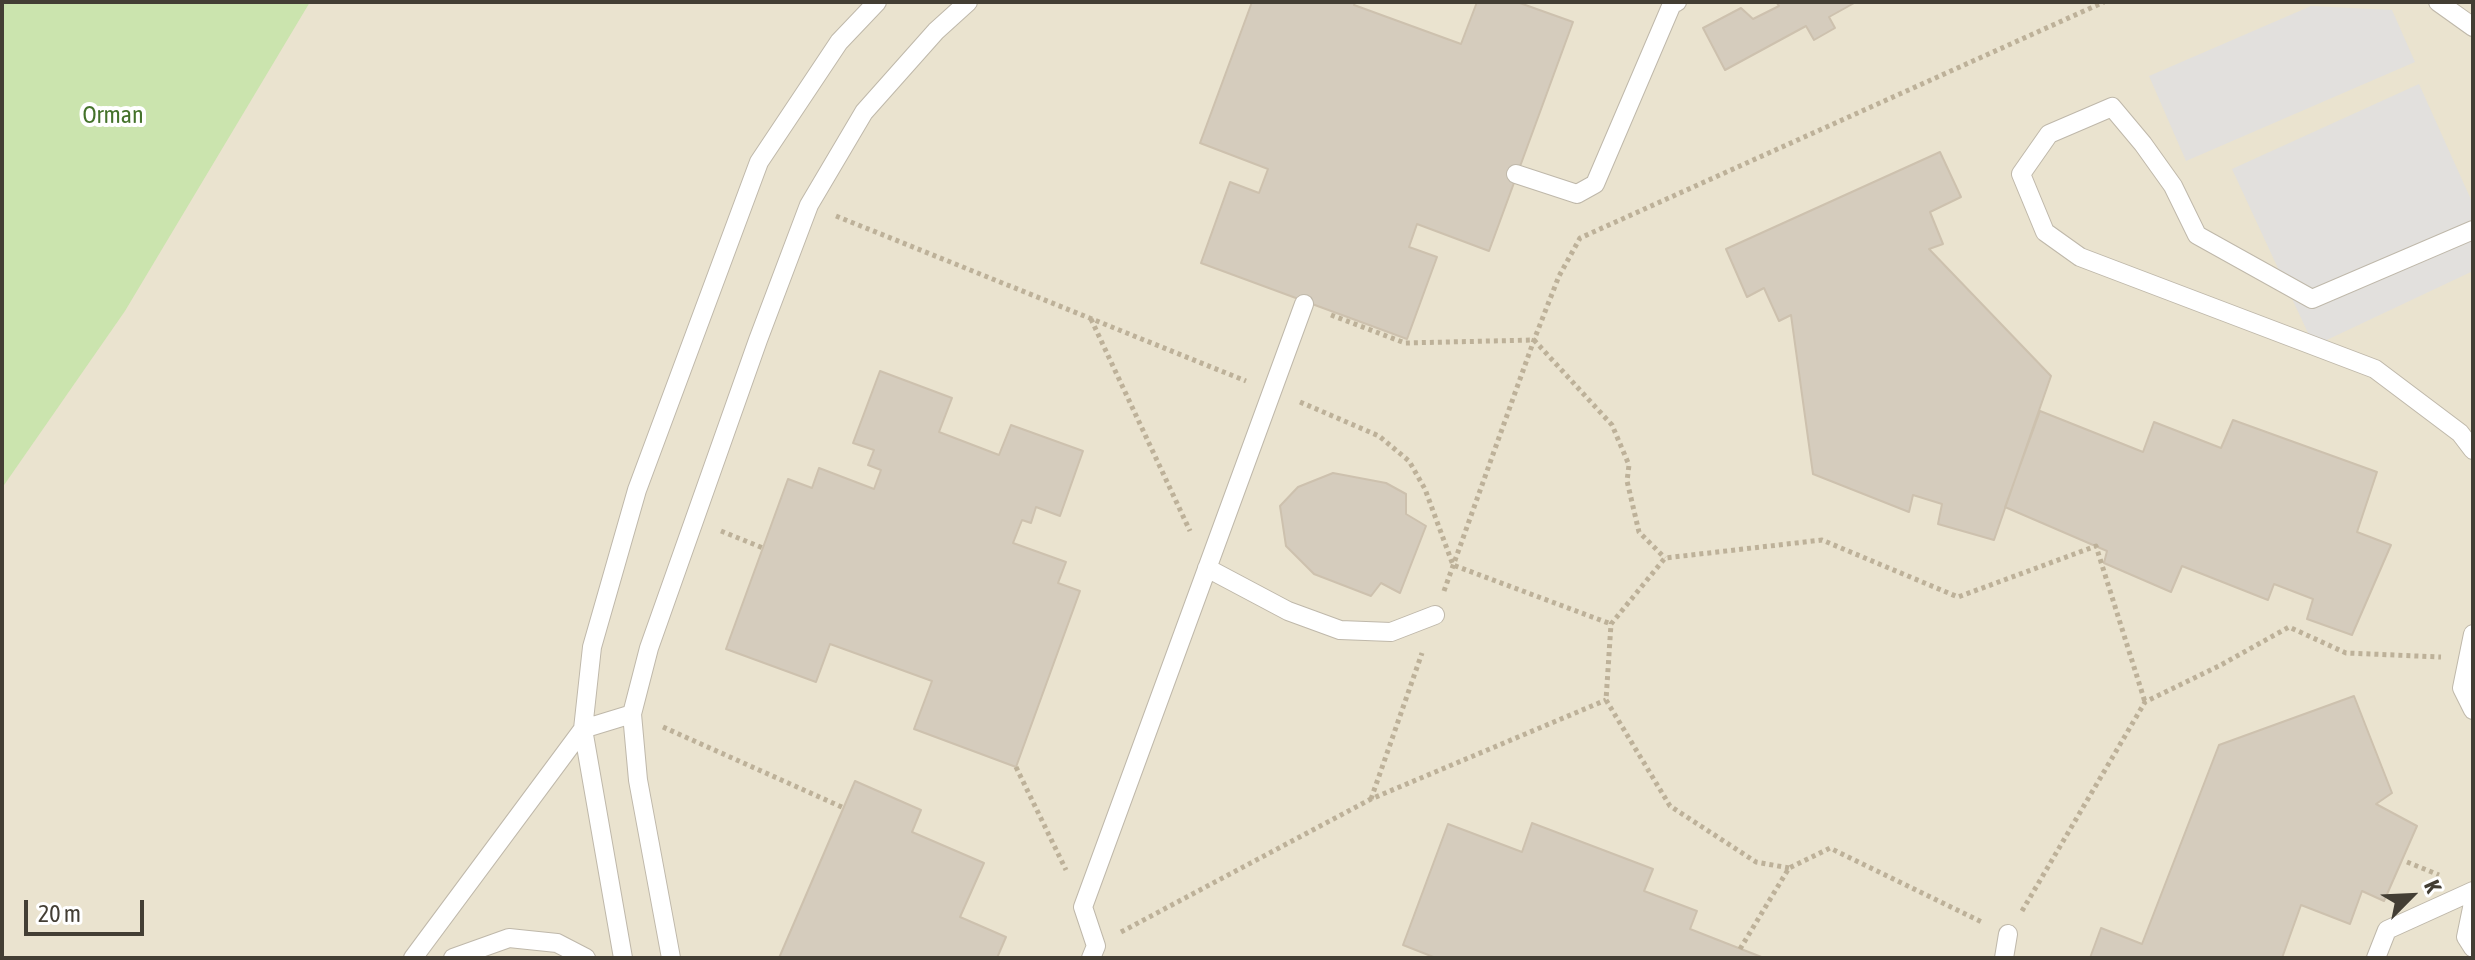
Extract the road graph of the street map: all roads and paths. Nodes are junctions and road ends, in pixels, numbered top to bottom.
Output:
1 (877, 2) edge
2 (968, 2) edge
3 (1677, 2) edge
4 (2104, 2) edge
5 (2438, 2) edge
6 (2473, 27) edge
7 (1516, 174) dead end
8 (809, 205) junction
9 (2473, 230) edge
10 (1304, 304) joint
11 (1091, 318) junction
12 (1534, 340) junction
13 (1272, 391) junction
14 (2473, 450) edge
15 (694, 520) junction
16 (763, 548) dead end
17 (1665, 558) junction
18 (1453, 565) junction
19 (1207, 568) junction
20 (1435, 615) junction
21 (1611, 624) junction
22 (2473, 634) edge
23 (2468, 657) junction
24 (1606, 700) junction
25 (2145, 702) junction
26 (2473, 710) edge
27 (632, 714) junction
28 (583, 729) junction
29 (1016, 767) dead end
30 (1371, 799) junction
31 (844, 808) dead end
32 (1789, 868) junction
33 (2473, 891) edge
34 (2473, 903) edge
35 (1083, 907) junction
36 (2008, 934) junction
37 (2473, 948) edge
38 (1740, 949) dead end
39 (1094, 952) edge
40 (413, 958) edge
41 (453, 958) edge
42 (586, 958) edge
43 (623, 958) edge
44 (671, 958) edge
45 (2004, 958) edge
46 (2376, 958) edge

1 - 28 lane
2 - 8 lane
3 - 7 lane
4 - 12 path
5 - 6 lane
8 - 11 path
8 - 15 lane
9 - 14 lane
10 - 12 path
10 - 13 lane
11 - 13 path
11 - 19 path
12 - 17 path
12 - 18 path
13 - 18 path
13 - 19 lane
15 - 16 path
15 - 27 lane
17 - 21 path
17 - 25 path
18 - 20 path
18 - 21 path
19 - 20 lane
19 - 35 lane
20 - 30 path
21 - 24 path
22 - 23 lane
23 - 25 path
23 - 26 lane
24 - 30 path
24 - 32 path
25 - 36 path
27 - 28 lane
27 - 31 path
27 - 44 lane
28 - 40 lane
28 - 43 lane
29 - 35 path
30 - 39 path
32 - 36 path
32 - 38 path
33 - 46 lane
34 - 37 lane
35 - 39 lane
36 - 45 lane
41 - 42 lane

